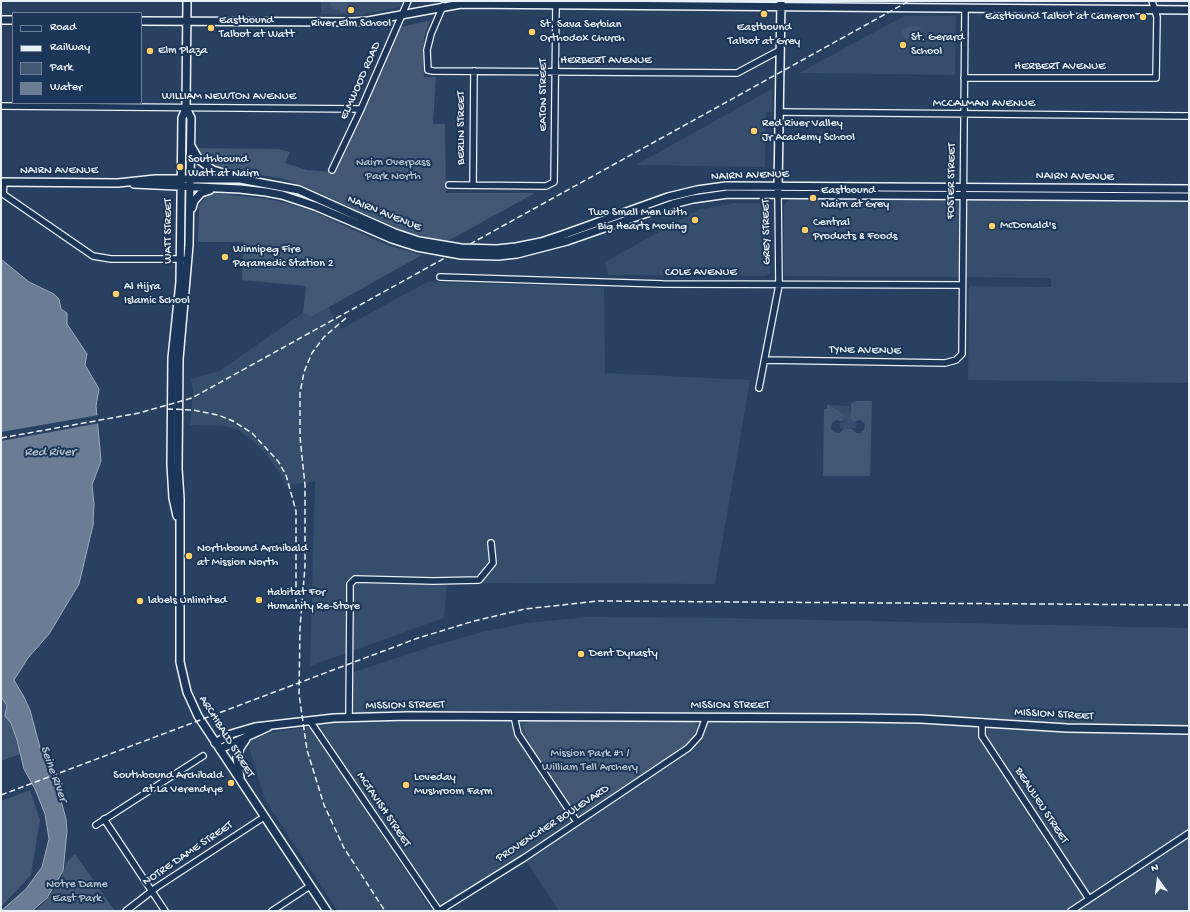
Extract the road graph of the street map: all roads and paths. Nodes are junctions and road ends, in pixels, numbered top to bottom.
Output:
1 (187, 1) edge
2 (408, 1) edge
3 (1152, 1) edge
4 (444, 4) edge
5 (781, 4) edge
6 (556, 5) junction
7 (965, 9) junction
8 (1154, 10) junction
9 (1189, 10) edge
10 (404, 14) junction
11 (1, 20) edge
12 (12, 20) edge
13 (142, 21) edge
14 (186, 21) junction
15 (780, 50) junction
16 (474, 71) junction
17 (556, 72) junction
18 (964, 78) junction
19 (1, 106) edge
20 (186, 108) junction
21 (361, 109) junction
22 (779, 112) junction
23 (964, 115) junction
24 (1189, 116) edge
25 (190, 146) junction
26 (332, 170) dead end
27 (180, 178) junction
28 (190, 178) junction
29 (240, 179) junction
30 (2, 182) edge
31 (118, 183) junction
32 (449, 185) dead end
33 (473, 185) junction
34 (778, 185) junction
35 (850, 186) junction
36 (897, 186) junction
37 (963, 186) junction
38 (1018, 187) junction
39 (1067, 187) junction
40 (180, 188) junction
41 (190, 188) junction
42 (218, 188) junction
43 (1112, 188) junction
44 (1189, 189) edge
45 (778, 194) junction
46 (841, 194) junction
47 (896, 195) junction
48 (963, 195) junction
49 (1018, 196) junction
50 (1058, 196) junction
51 (1112, 197) junction
52 (1189, 197) edge
53 (189, 214) junction
54 (357, 220) junction
55 (566, 238) junction
56 (184, 259) junction
57 (440, 277) dead end
58 (779, 284) junction
59 (962, 285) junction
60 (962, 354) joint
61 (765, 360) junction
62 (759, 388) dead end
63 (175, 402) joint
64 (491, 543) dead end
65 (514, 716) junction
66 (706, 717) junction
67 (349, 718) junction
68 (310, 721) junction
69 (982, 722) junction
70 (270, 726) junction
71 (1189, 730) edge
72 (247, 738) junction
73 (215, 743) junction
74 (220, 750) junction
75 (203, 756) dead end
76 (241, 782) junction
77 (264, 817) junction
78 (104, 819) junction
79 (577, 822) junction
80 (96, 825) dead end
81 (1189, 833) edge
82 (310, 886) junction
83 (152, 892) junction
84 (1089, 900) junction
85 (126, 911) edge
86 (165, 911) edge
87 (272, 911) edge
88 (327, 911) edge
89 (439, 911) edge
90 (1071, 911) edge

1 - 14 main road, WATT STREET
2 - 10 street, ELMWOOD ROAD
3 - 8 street
4 - 6 main road
4 - 10 main road
4 - 16 street, HERBERT AVENUE
5 - 6 main road
5 - 7 main road
5 - 15 main road, GREY STREET
6 - 17 street, EATON STREET
7 - 8 main road
7 - 18 street, FOSTER STREET
8 - 9 main road
8 - 18 street, HERBERT AVENUE
10 - 14 main road
10 - 21 street, ELMWOOD ROAD
11 - 12 main road
13 - 14 main road
14 - 20 main road, WATT STREET
15 - 17 street, HERBERT AVENUE
15 - 22 main road, GREY STREET
16 - 17 street, HERBERT AVENUE
16 - 33 street, BERLIN STREET
17 - 33 street, EATON STREET
18 - 23 street, FOSTER STREET
19 - 20 street, WILLIAM NEWTON AVENUE
20 - 21 street, WILLIAM NEWTON AVENUE
20 - 25 main road, WATT STREET
20 - 27 main road, WATT STREET
21 - 26 street, ELMWOOD ROAD
22 - 23 street, MCCALMAN AVENUE
22 - 34 main road, GREY STREET
23 - 24 street, MCCALMAN AVENUE
23 - 37 street, FOSTER STREET
25 - 28 main road, WATT STREET
25 - 29 main road
27 - 28 main road, NAIRN AVENUE
27 - 31 main road, NAIRN AVENUE
27 - 40 main road, WATT STREET
28 - 29 main road, NAIRN AVENUE
28 - 41 main road, WATT STREET
29 - 54 main road, NAIRN AVENUE
30 - 31 main road, NAIRN AVENUE
30 - 56 street
31 - 40 main road, NAIRN AVENUE
32 - 33 street
34 - 35 main road, NAIRN AVENUE
34 - 45 main road, GREY STREET
34 - 55 main road, NAIRN AVENUE
35 - 36 main road, NAIRN AVENUE
35 - 46 main road
36 - 37 main road, NAIRN AVENUE
36 - 47 main road
37 - 38 main road, NAIRN AVENUE
37 - 48 street, FOSTER STREET
38 - 39 main road, NAIRN AVENUE
38 - 49 main road
39 - 43 main road, NAIRN AVENUE
39 - 50 main road
40 - 41 main road, NAIRN AVENUE
40 - 56 main road, WATT STREET
41 - 42 main road, NAIRN AVENUE
41 - 53 main road, WATT STREET
42 - 53 main road
42 - 54 main road, NAIRN AVENUE
43 - 44 main road, NAIRN AVENUE
43 - 51 main road
45 - 46 main road, NAIRN AVENUE
45 - 55 main road, NAIRN AVENUE
45 - 58 street, GREY STREET
46 - 47 main road, NAIRN AVENUE
47 - 48 main road, NAIRN AVENUE
48 - 49 main road, NAIRN AVENUE
48 - 59 street, FOSTER STREET
49 - 50 main road, NAIRN AVENUE
50 - 51 main road, NAIRN AVENUE
51 - 52 main road, NAIRN AVENUE
53 - 56 main road, WATT STREET
54 - 55 main road, NAIRN AVENUE, bridge
56 - 63 main road, WATT STREET
57 - 58 street, COLE AVENUE
58 - 59 street, COLE AVENUE
58 - 61 street, GREY STREET
59 - 60 street, FOSTER STREET
60 - 61 street, TYNE AVENUE
61 - 62 street, GREY STREET
63 - 73 main road, ARCHIBALD STREET
64 - 67 street
65 - 66 main road, MISSION STREET
65 - 67 main road, MISSION STREET
65 - 79 street
66 - 69 main road, MISSION STREET
66 - 79 street, PROVENCHER BOULEVARD
67 - 68 main road, MISSION STREET
68 - 70 main road, MISSION STREET
68 - 89 street, MCTAVISH STREET
69 - 71 main road, MISSION STREET
69 - 84 street, BEAULIEU STREET
70 - 72 main road, MISSION STREET
70 - 73 main road, MISSION STREET
72 - 74 main road, MISSION STREET
72 - 76 main road
73 - 74 main road, ARCHIBALD STREET
74 - 76 main road, ARCHIBALD STREET
75 - 78 street
76 - 77 main road, ARCHIBALD STREET
77 - 82 main road, ARCHIBALD STREET
77 - 83 street, NOTRE DAME STREET
78 - 80 street
78 - 83 street
79 - 89 street, PROVENCHER BOULEVARD
81 - 84 street
82 - 87 street
82 - 88 main road, ARCHIBALD STREET
83 - 85 street, NOTRE DAME STREET
83 - 86 street
84 - 90 street

